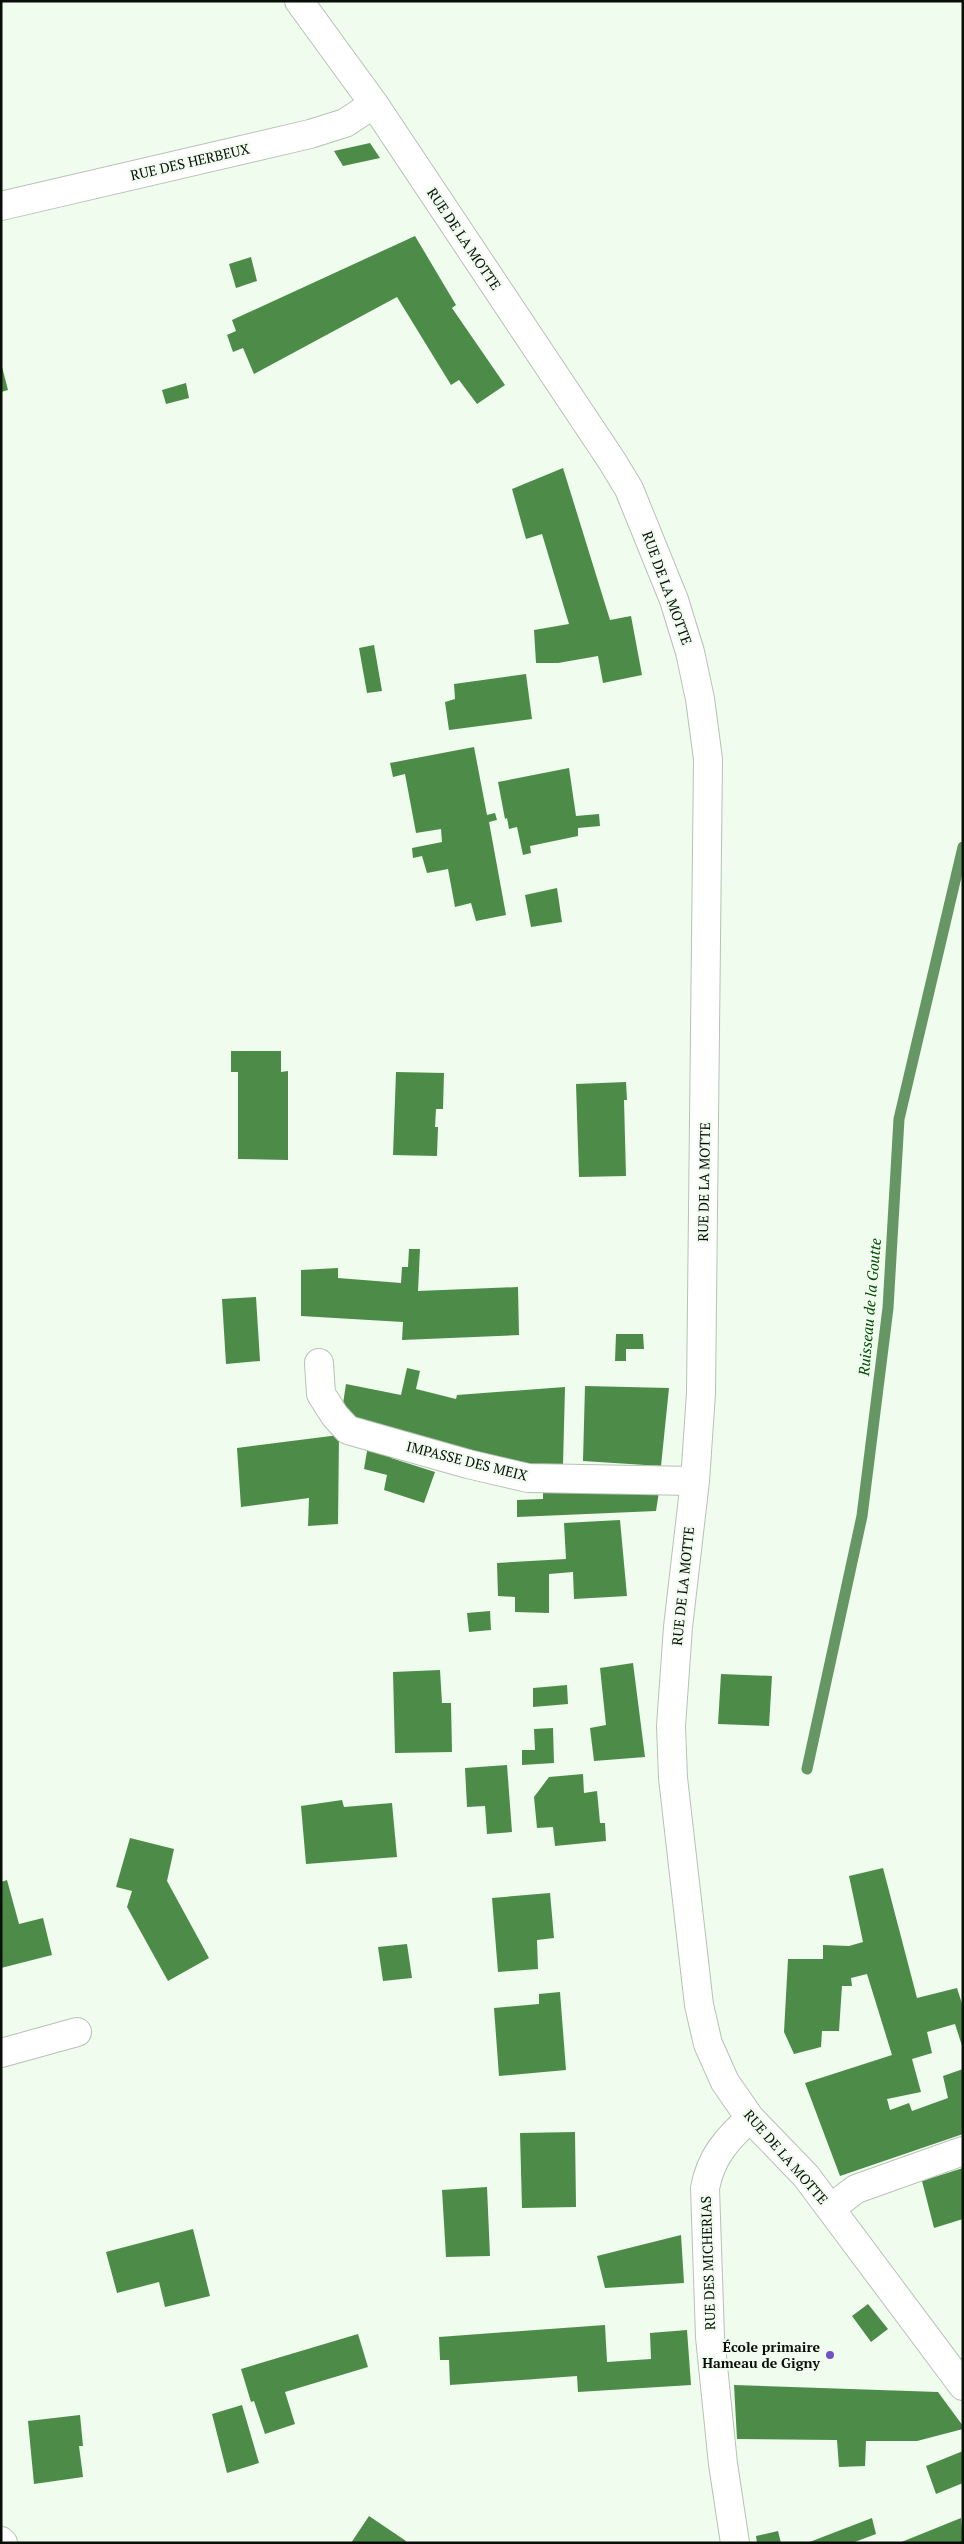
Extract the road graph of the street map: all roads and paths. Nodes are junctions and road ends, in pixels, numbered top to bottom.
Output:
1 (299, 1) edge
2 (374, 104) junction
3 (1, 206) edge
4 (319, 1363) dead end
5 (695, 1480) junction
6 (77, 2032) dead end
7 (1, 2053) edge
8 (750, 2118) junction
9 (963, 2150) edge
10 (831, 2208) junction
11 (963, 2386) edge
12 (735, 2543) edge

1 - 2 street, RUE DE LA MOTTE
2 - 3 street, RUE DES HERBEUX
2 - 5 street, RUE DE LA MOTTE
4 - 5 street, IMPASSE DES MEIX
5 - 8 street, RUE DE LA MOTTE
6 - 7 street
8 - 10 street, RUE DE LA MOTTE
8 - 12 street, RUE DES MICHERIAS
9 - 10 street
10 - 11 street, RUE DE LA MOTTE

